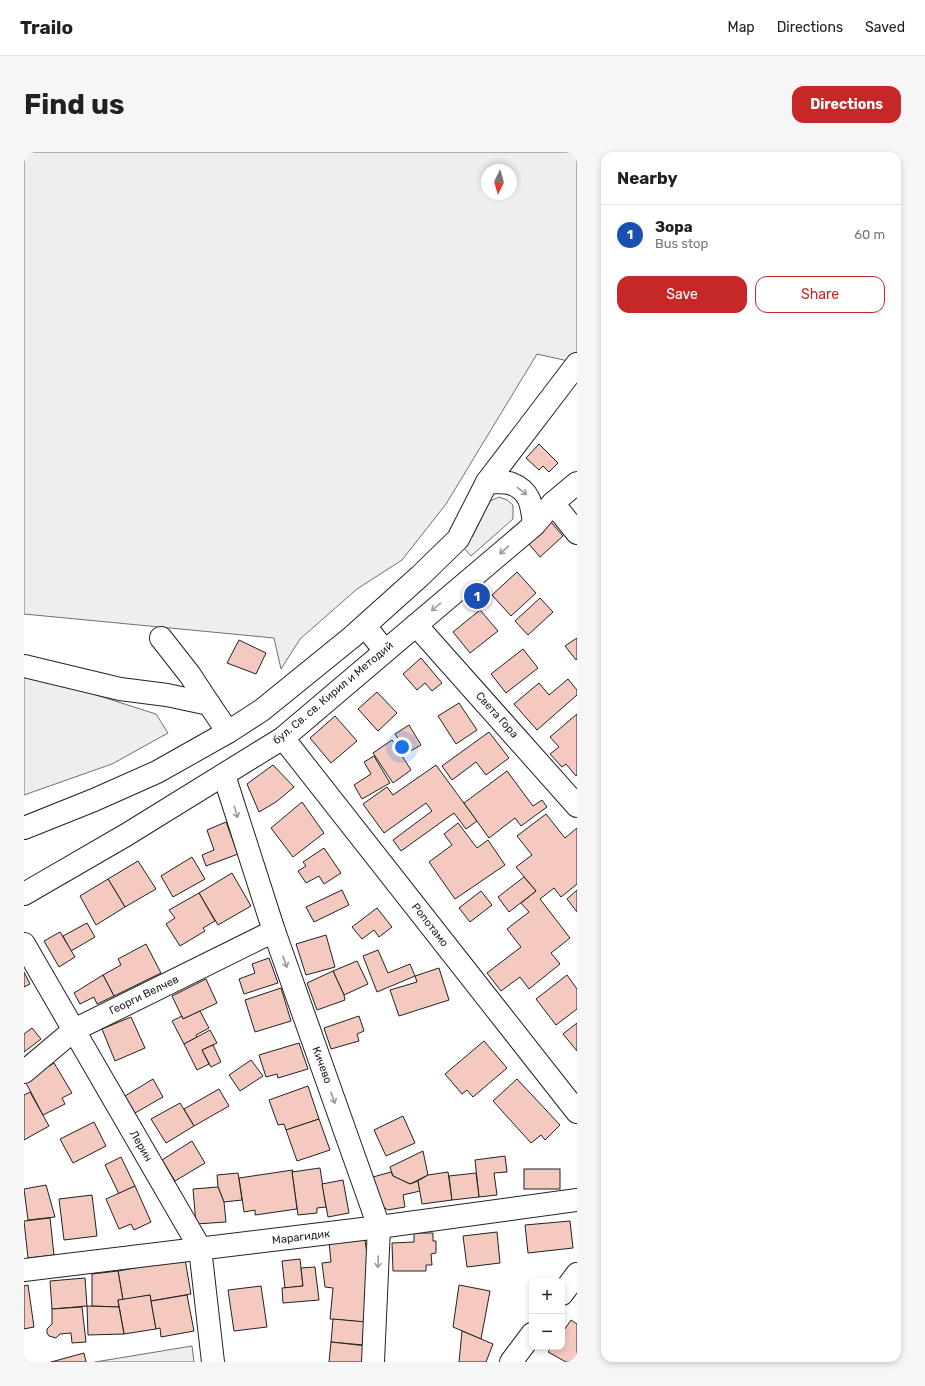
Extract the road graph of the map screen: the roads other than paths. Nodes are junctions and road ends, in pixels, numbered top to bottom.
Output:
1 (577, 364) edge
2 (487, 482) junction
3 (577, 484) edge
4 (553, 503) junction
5 (534, 525) junction
6 (577, 533) edge
7 (416, 625) junction
8 (365, 626) junction
9 (161, 638) dead end
10 (385, 651) junction
11 (24, 666) edge
12 (209, 704) junction
13 (228, 732) junction
14 (282, 738) junction
15 (224, 775) junction
16 (577, 806) edge
17 (24, 828) edge
18 (24, 894) edge
19 (274, 931) junction
20 (24, 944) edge
21 (74, 1030) junction
22 (24, 1072) edge
23 (577, 1112) edge
24 (577, 1200) edge
25 (380, 1228) junction
26 (200, 1248) junction
27 (24, 1270) edge
28 (577, 1274) edge
29 (565, 1290) edge
30 (529, 1338) edge
31 (213, 1362) edge
32 (373, 1362) edge
33 (511, 1362) edge

1 - 2 street
2 -> 5 street
2 - 8 street
3 - 4 street, бул. Св. св. Кирил и Методий
4 - 5 street, бул. Св. св. Кирил и Методий
4 - 6 street
5 -> 7 street, бул. Св. св. Кирил и Методий
7 - 10 street, бул. Св. св. Кирил и Методий
7 - 16 street, Света Гора
8 - 10 street
8 - 13 street
9 - 12 street
10 - 14 street, бул. Св. св. Кирил и Методий
11 - 12 street
12 - 13 street
13 - 17 street
14 - 15 street, бул. Св. св. Кирил и Методий
14 - 23 street, Ропотамо
15 - 18 street, бул. Св. св. Кирил и Методий
15 -> 19 street, Кичево
19 - 21 street, Георги Велчев
19 -> 25 street, Кичево
20 - 21 street, Лерин
21 - 22 street, Георги Велчев
21 - 26 street, Лерин
24 - 25 street, Марагидик
25 - 26 street, Марагидик
25 -> 32 street, Кичево
26 - 27 street, Марагидик
26 - 31 street, Лерин
28 - 29 street
30 - 33 street

